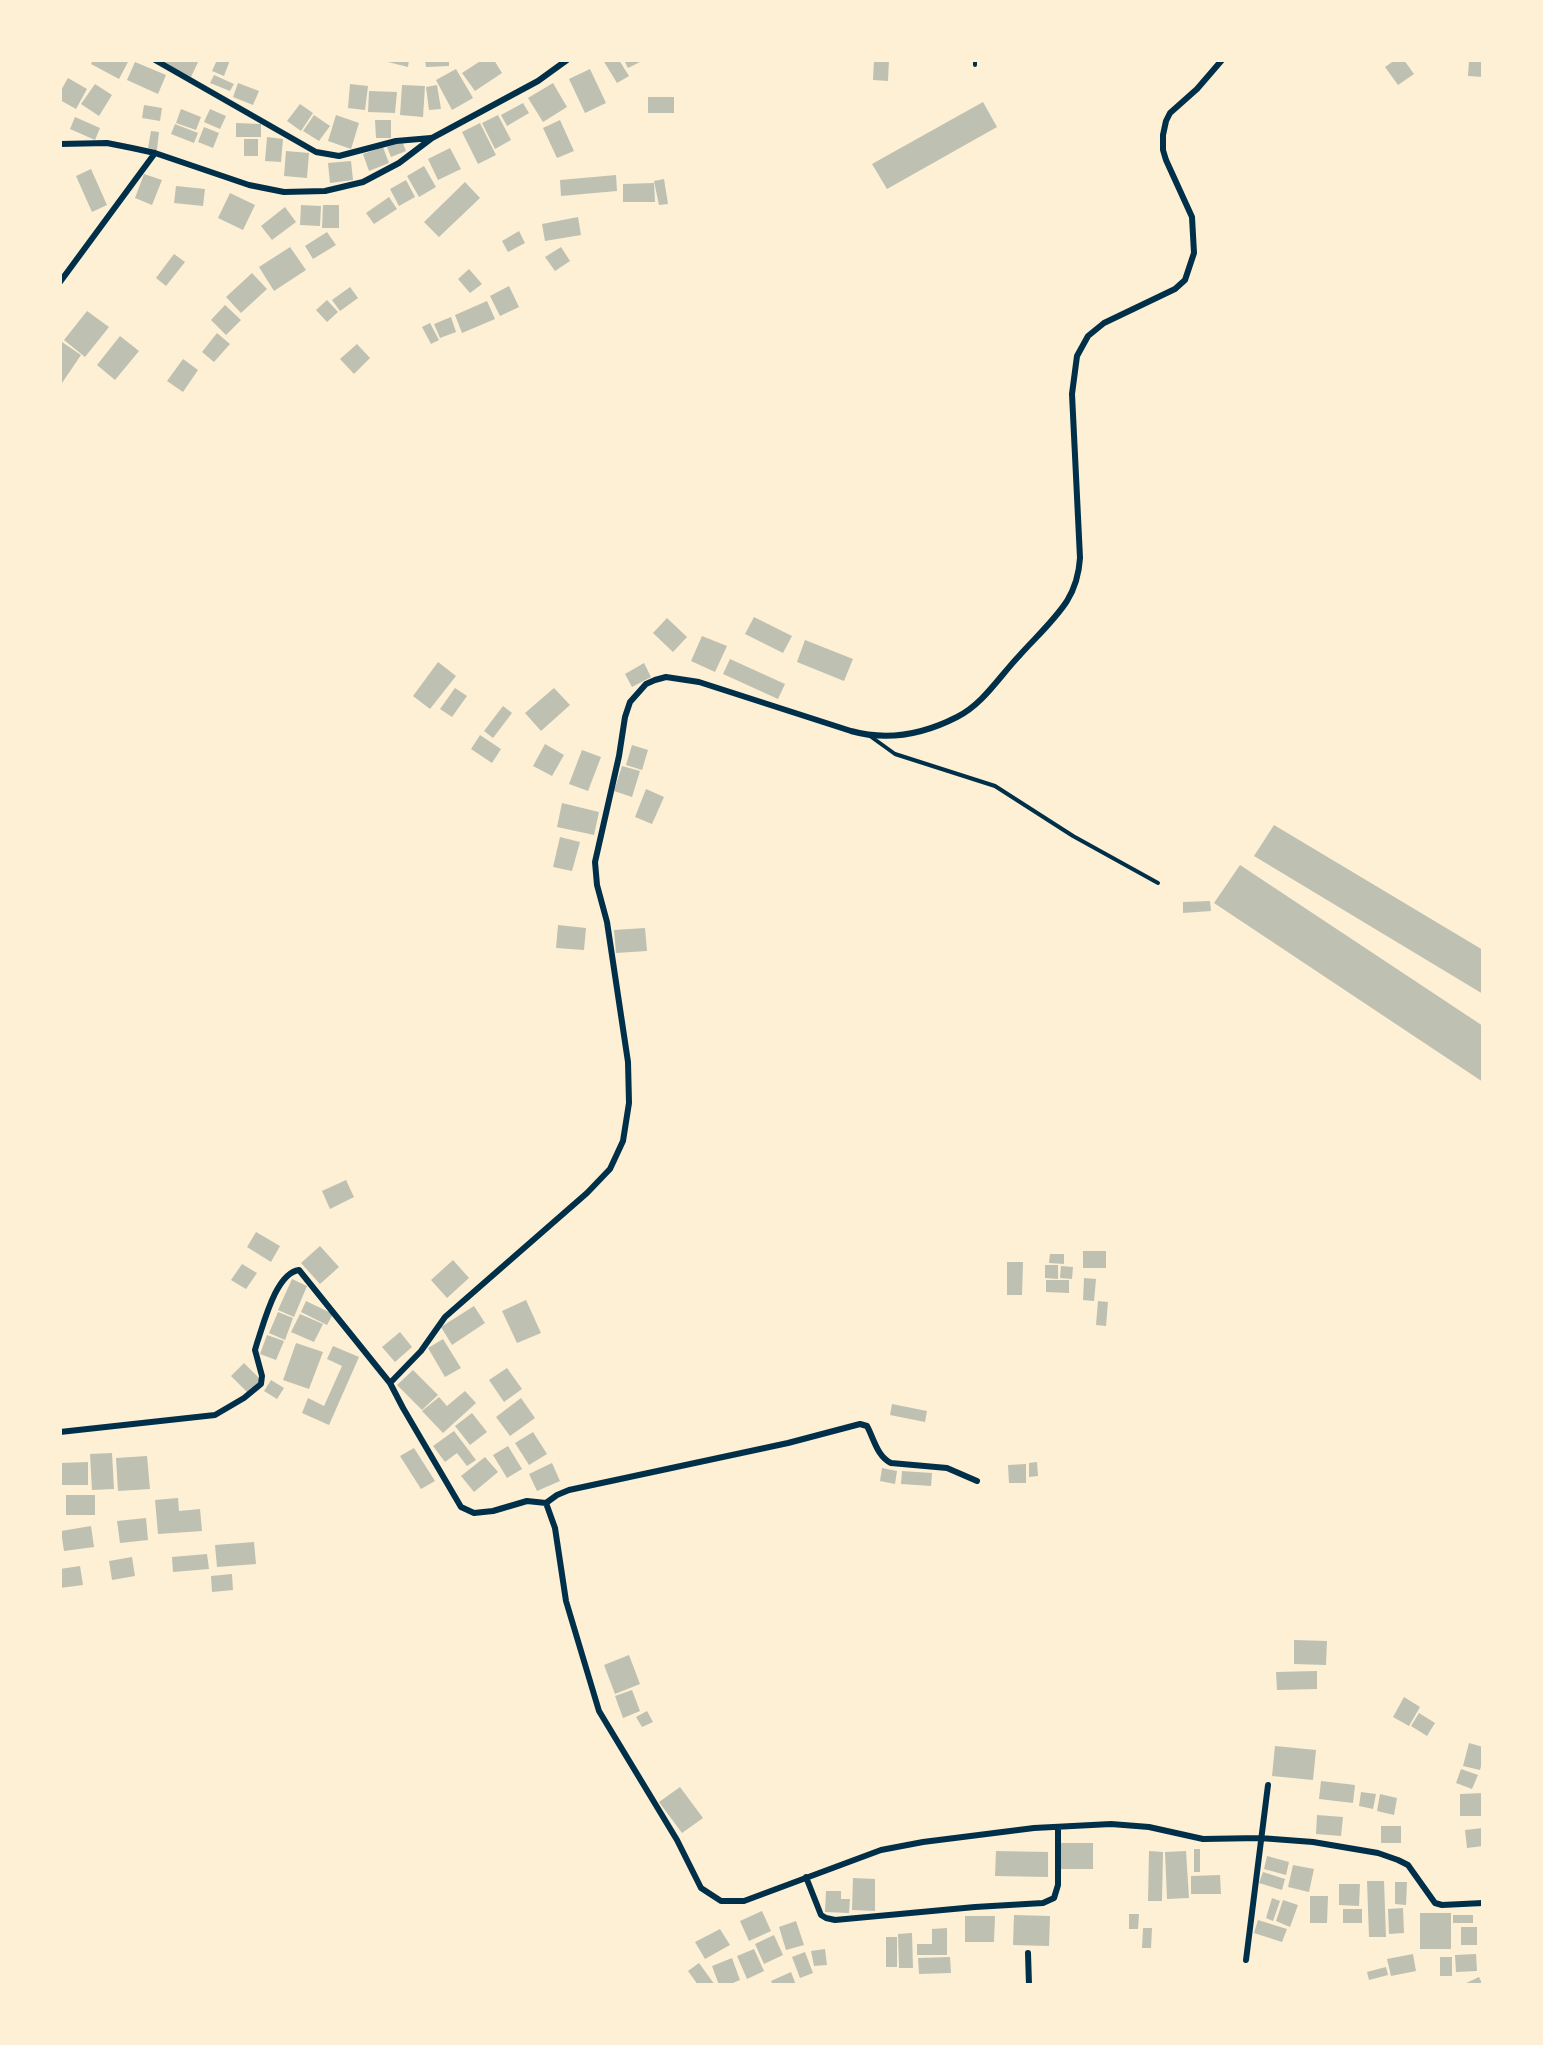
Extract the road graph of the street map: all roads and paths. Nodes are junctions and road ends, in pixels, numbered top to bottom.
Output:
1 (155, 60) edge
2 (567, 60) edge
3 (1222, 60) edge
4 (432, 138) junction
5 (60, 144) edge
6 (155, 153) junction
7 (60, 282) edge
8 (870, 736) junction
9 (1158, 883) dead end
10 (390, 1383) junction
11 (60, 1432) edge
12 (977, 1480) dead end
13 (546, 1503) junction
14 (1268, 1785) dead end
15 (1058, 1827) junction
16 (1260, 1838) junction
17 (806, 1877) junction
18 (1483, 1903) edge
19 (1028, 1953) dead end
20 (1246, 1960) dead end
21 (1029, 1985) edge

1 - 4 street
2 - 4 street
3 - 8 street
4 - 6 street
5 - 6 street
6 - 7 street
8 - 9 lane
8 - 10 street
10 - 11 street
10 - 13 street
12 - 13 street
13 - 17 street
14 - 16 street
15 - 16 street
15 - 17 street
15 - 17 street
16 - 18 street
16 - 20 street
19 - 21 street

